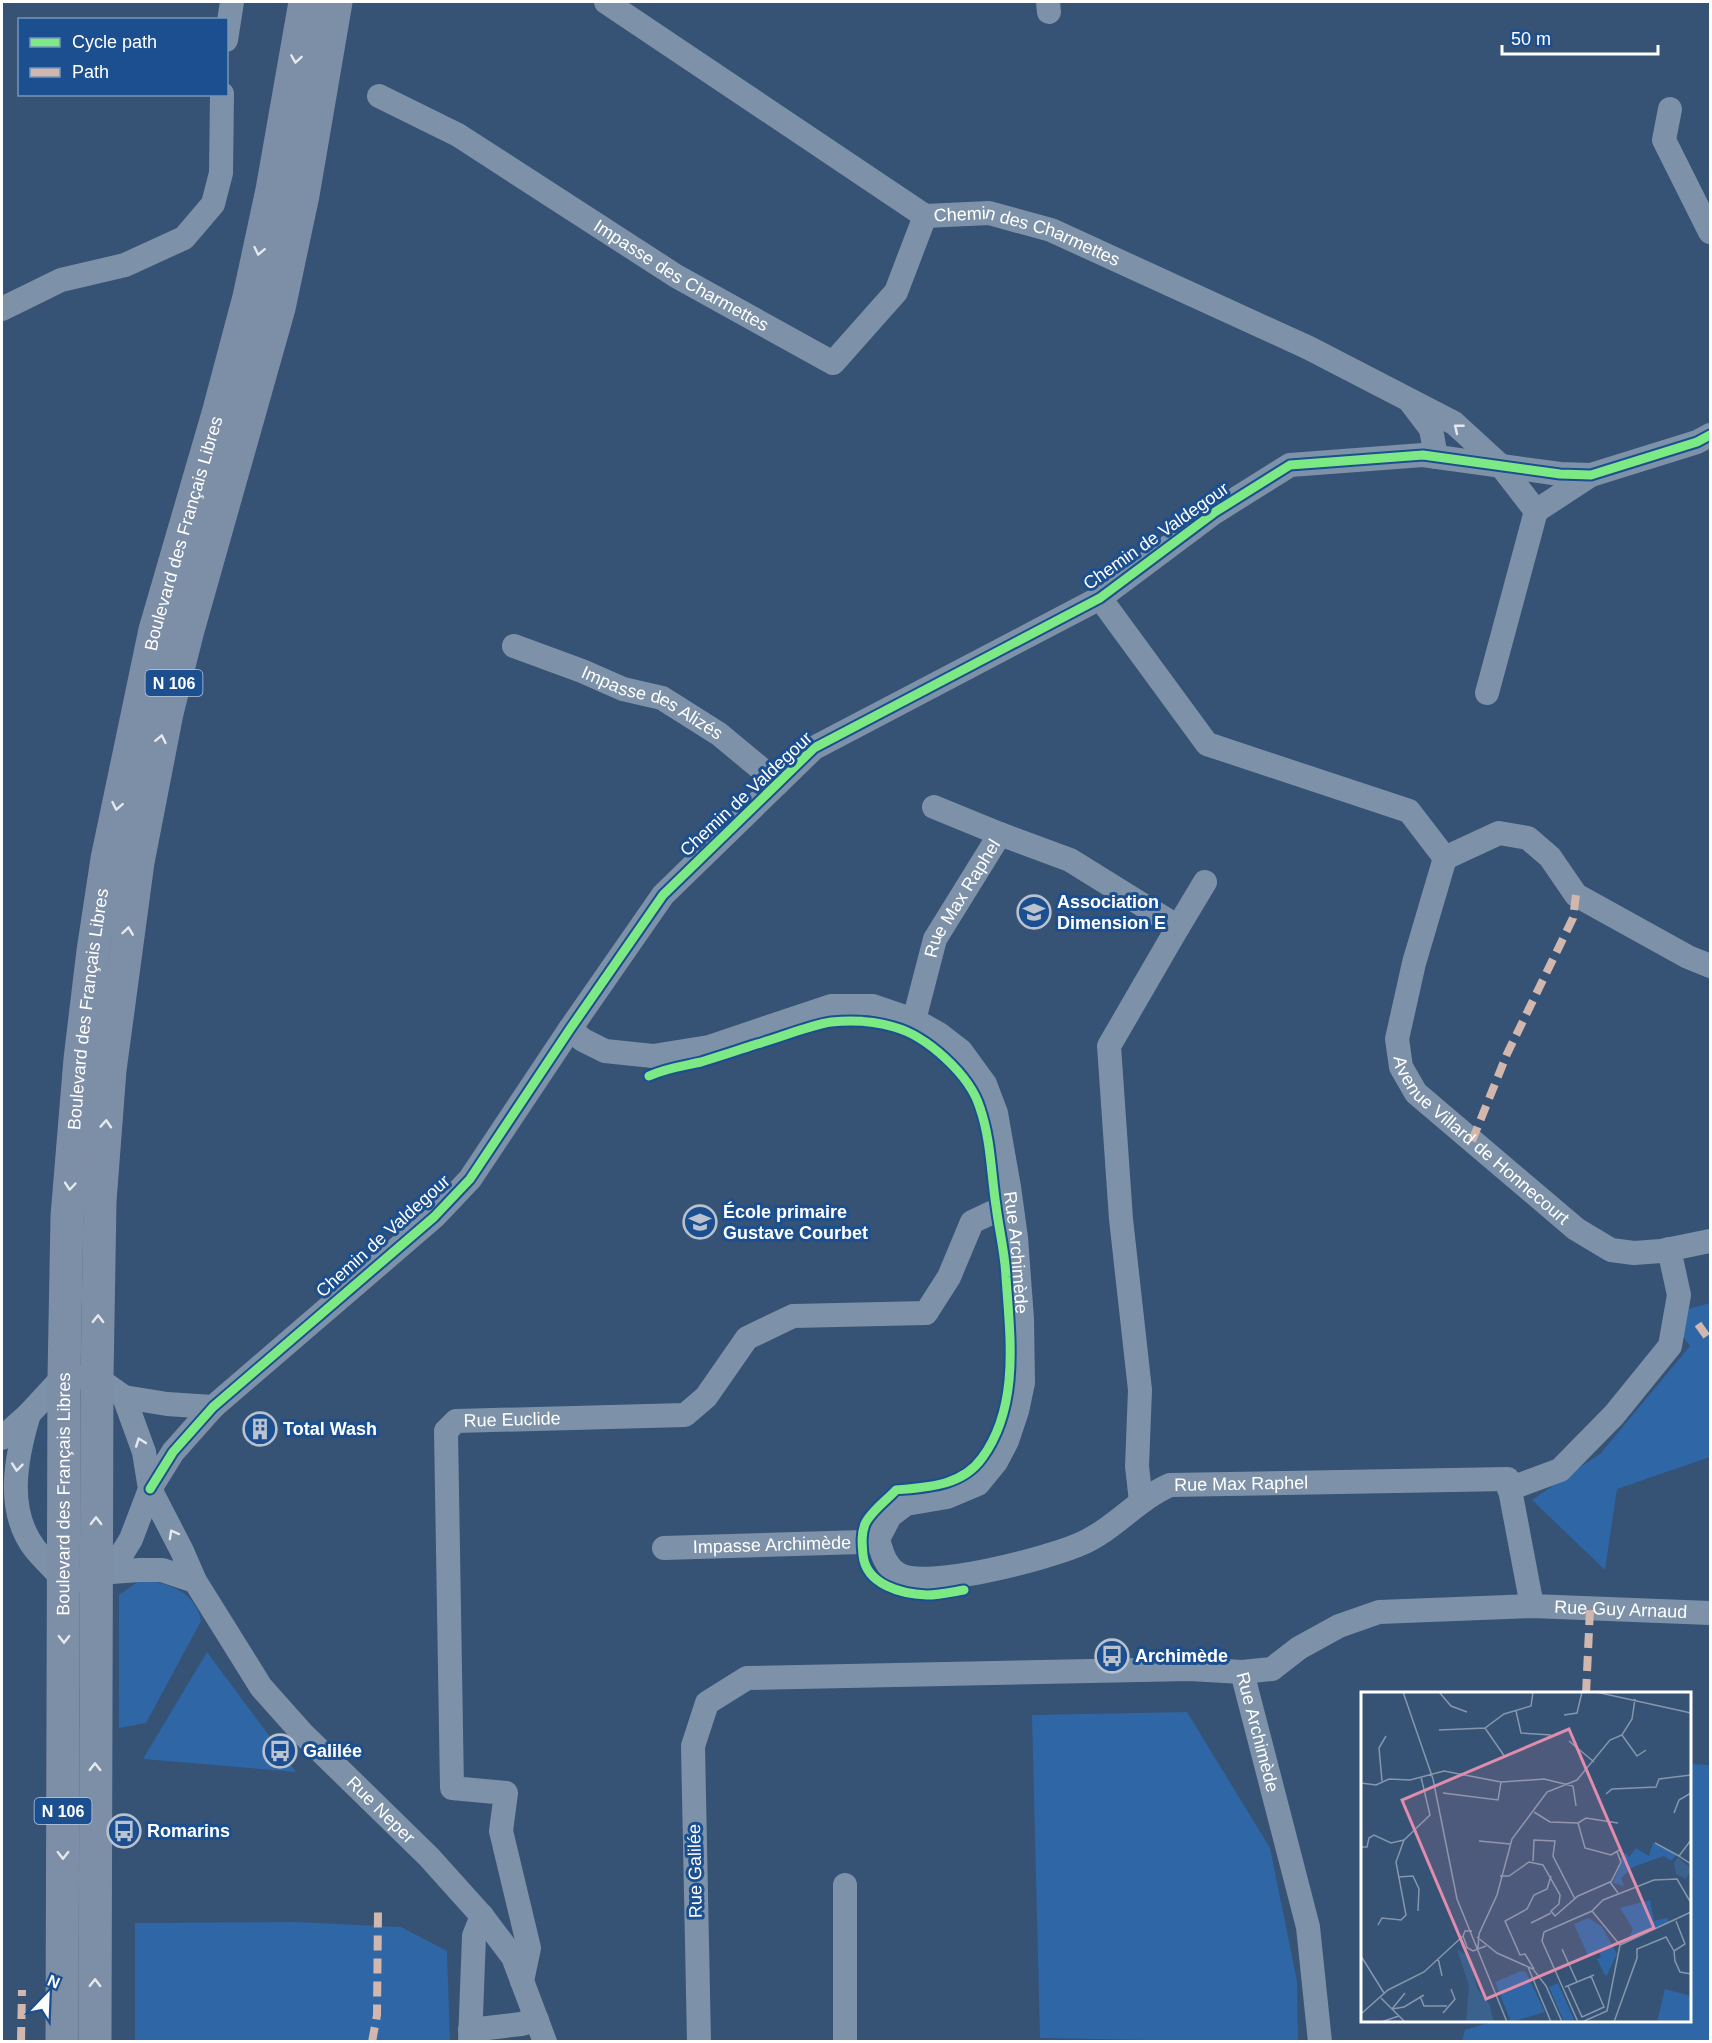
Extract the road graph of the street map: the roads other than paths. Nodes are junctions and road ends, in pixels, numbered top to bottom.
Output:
1 (232, 2) edge
2 (305, 2) edge
3 (336, 2) edge
4 (606, 2) edge
5 (228, 27) edge
6 (222, 96) edge
7 (379, 96) dead end
8 (1670, 109) dead end
9 (925, 216) junction
10 (1710, 232) edge
11 (2, 309) edge
12 (1409, 399) junction
13 (1710, 435) edge
14 (1436, 457) junction
15 (1501, 466) junction
16 (1591, 475) junction
17 (1536, 511) junction
18 (1100, 598) junction
19 (514, 646) dead end
20 (1487, 693) dead end
21 (778, 783) junction
22 (934, 807) dead end
23 (999, 834) junction
24 (1445, 858) junction
25 (1206, 882) dead end
26 (1178, 927) junction
27 (1710, 966) edge
28 (914, 1020) junction
29 (570, 1029) junction
30 (1012, 1210) junction
31 (1710, 1241) edge
32 (1670, 1249) junction
33 (64, 1376) junction
34 (97, 1378) junction
35 (124, 1397) junction
36 (213, 1407) junction
37 (29, 1414) junction
38 (2, 1438) edge
39 (150, 1489) junction
40 (1509, 1489) junction
41 (2, 1502) edge
42 (1141, 1502) junction
43 (20, 1521) junction
44 (879, 1539) junction
45 (664, 1548) dead end
46 (104, 1575) junction
47 (64, 1580) junction
48 (195, 1581) junction
49 (1532, 1606) junction
50 (1710, 1613) edge
51 (1242, 1672) junction
52 (707, 1703) joint
53 (844, 1885) dead end
54 (482, 1916) junction
55 (522, 1982) junction
56 (541, 2031) edge
57 (470, 2036) edge
58 (62, 2042) edge
59 (95, 2042) edge
60 (699, 2042) edge
61 (846, 2042) edge
62 (1320, 2042) edge

1 - 5 street
2 -> 33 main road, Boulevard des Français Libres / N 106
34 -> 3 main road, Boulevard des Français Libres / N 106
4 - 9 street, Chemin des Charmettes
6 - 11 street
7 - 9 street, Impasse des Charmettes
8 - 10 street
9 - 12 street, Chemin des Charmettes
12 - 14 street, Chemin des Charmettes
15 -> 12 street, Chemin des Charmettes
13 - 16 street, Chemin de Valdegour
14 - 15 street, Chemin de Valdegour
14 - 18 street, Chemin de Valdegour
15 - 16 street, Chemin de Valdegour
15 - 17 street, Chemin des Charmettes
16 - 17 street
17 - 20 street
18 - 21 street, Chemin de Valdegour
18 - 24 street
19 - 21 street, Impasse des Alizés
21 - 29 street, Chemin de Valdegour
22 - 23 street
23 - 26 street, Rue Max Raphel
23 - 28 street, Rue Max Raphel
24 - 27 street
24 - 32 street, Avenue Villard de Honnecourt
25 - 26 street
26 - 42 street
28 - 29 street, Rue Archimède
28 - 30 street, Rue Archimède
29 - 36 street, Chemin de Valdegour
30 - 44 street, Rue Archimède
30 - 55 street, Rue Euclide
31 - 32 street, Avenue Villard de Honnecourt
32 - 40 street
33 - 34 street
33 - 37 street
33 - 47 main road, Boulevard des Français Libres / N 106
34 - 35 street
46 -> 34 main road, Boulevard des Français Libres / N 106
35 - 36 street
39 -> 35 street
36 - 39 street, Chemin de Valdegour
37 - 38 street
37 -> 43 street
39 - 46 street, Chemin de Valdegour
48 -> 39 street, Rue Neper
40 - 42 street, Rue Max Raphel
40 - 49 street
41 - 43 street
42 - 44 street
43 - 47 street
44 - 45 street, Impasse Archimède
46 - 47 street
46 - 48 street
59 -> 46 main road, Boulevard des Français Libres / N 106
47 -> 58 main road, Boulevard des Français Libres / N 106
48 - 54 street, Rue Neper
49 - 50 street, Rue Guy Arnaud
49 - 51 street
51 - 52 street, Rue Archimède
51 - 62 street, Rue Archimède
52 - 60 street, Rue Galilée
53 - 61 street
54 - 55 street
54 - 57 street
55 - 56 street
56 - 57 street

